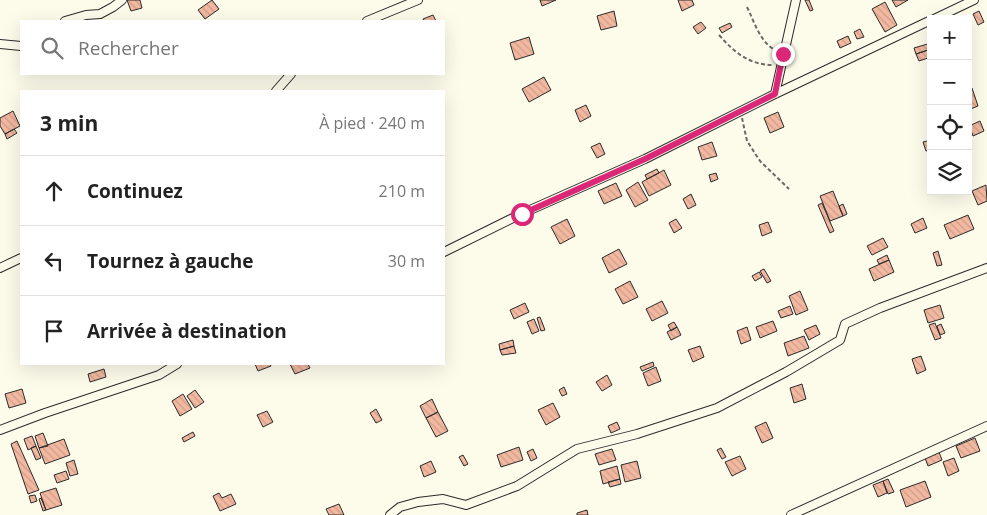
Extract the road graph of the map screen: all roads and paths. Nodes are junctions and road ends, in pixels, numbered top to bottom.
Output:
1 (122, 0) edge
2 (418, 0) edge
3 (796, 0) edge
4 (974, 0) edge
5 (747, 8) dead end
6 (942, 15) edge
7 (68, 20) edge
8 (368, 20) edge
9 (927, 22) edge
10 (719, 35) dead end
11 (0, 44) edge
12 (20, 46) edge
13 (783, 54) junction
14 (781, 65) junction
15 (290, 75) edge
16 (277, 90) edge
17 (775, 94) junction
18 (741, 111) junction
19 (789, 189) dead end
20 (445, 252) edge
21 (20, 258) edge
22 (0, 268) edge
23 (987, 268) edge
24 (175, 365) edge
25 (987, 426) edge
26 (0, 430) edge
27 (390, 515) edge
28 (791, 515) edge

1 - 7 street
2 - 8 street
3 - 13 street
4 - 6 street
5 - 13 path
9 - 17 street
10 - 14 path
11 - 12 street
13 - 14 street
14 - 17 street
15 - 16 street
17 - 18 street
18 - 19 path
18 - 20 street
21 - 22 street
23 - 27 street
24 - 26 street
25 - 28 street

